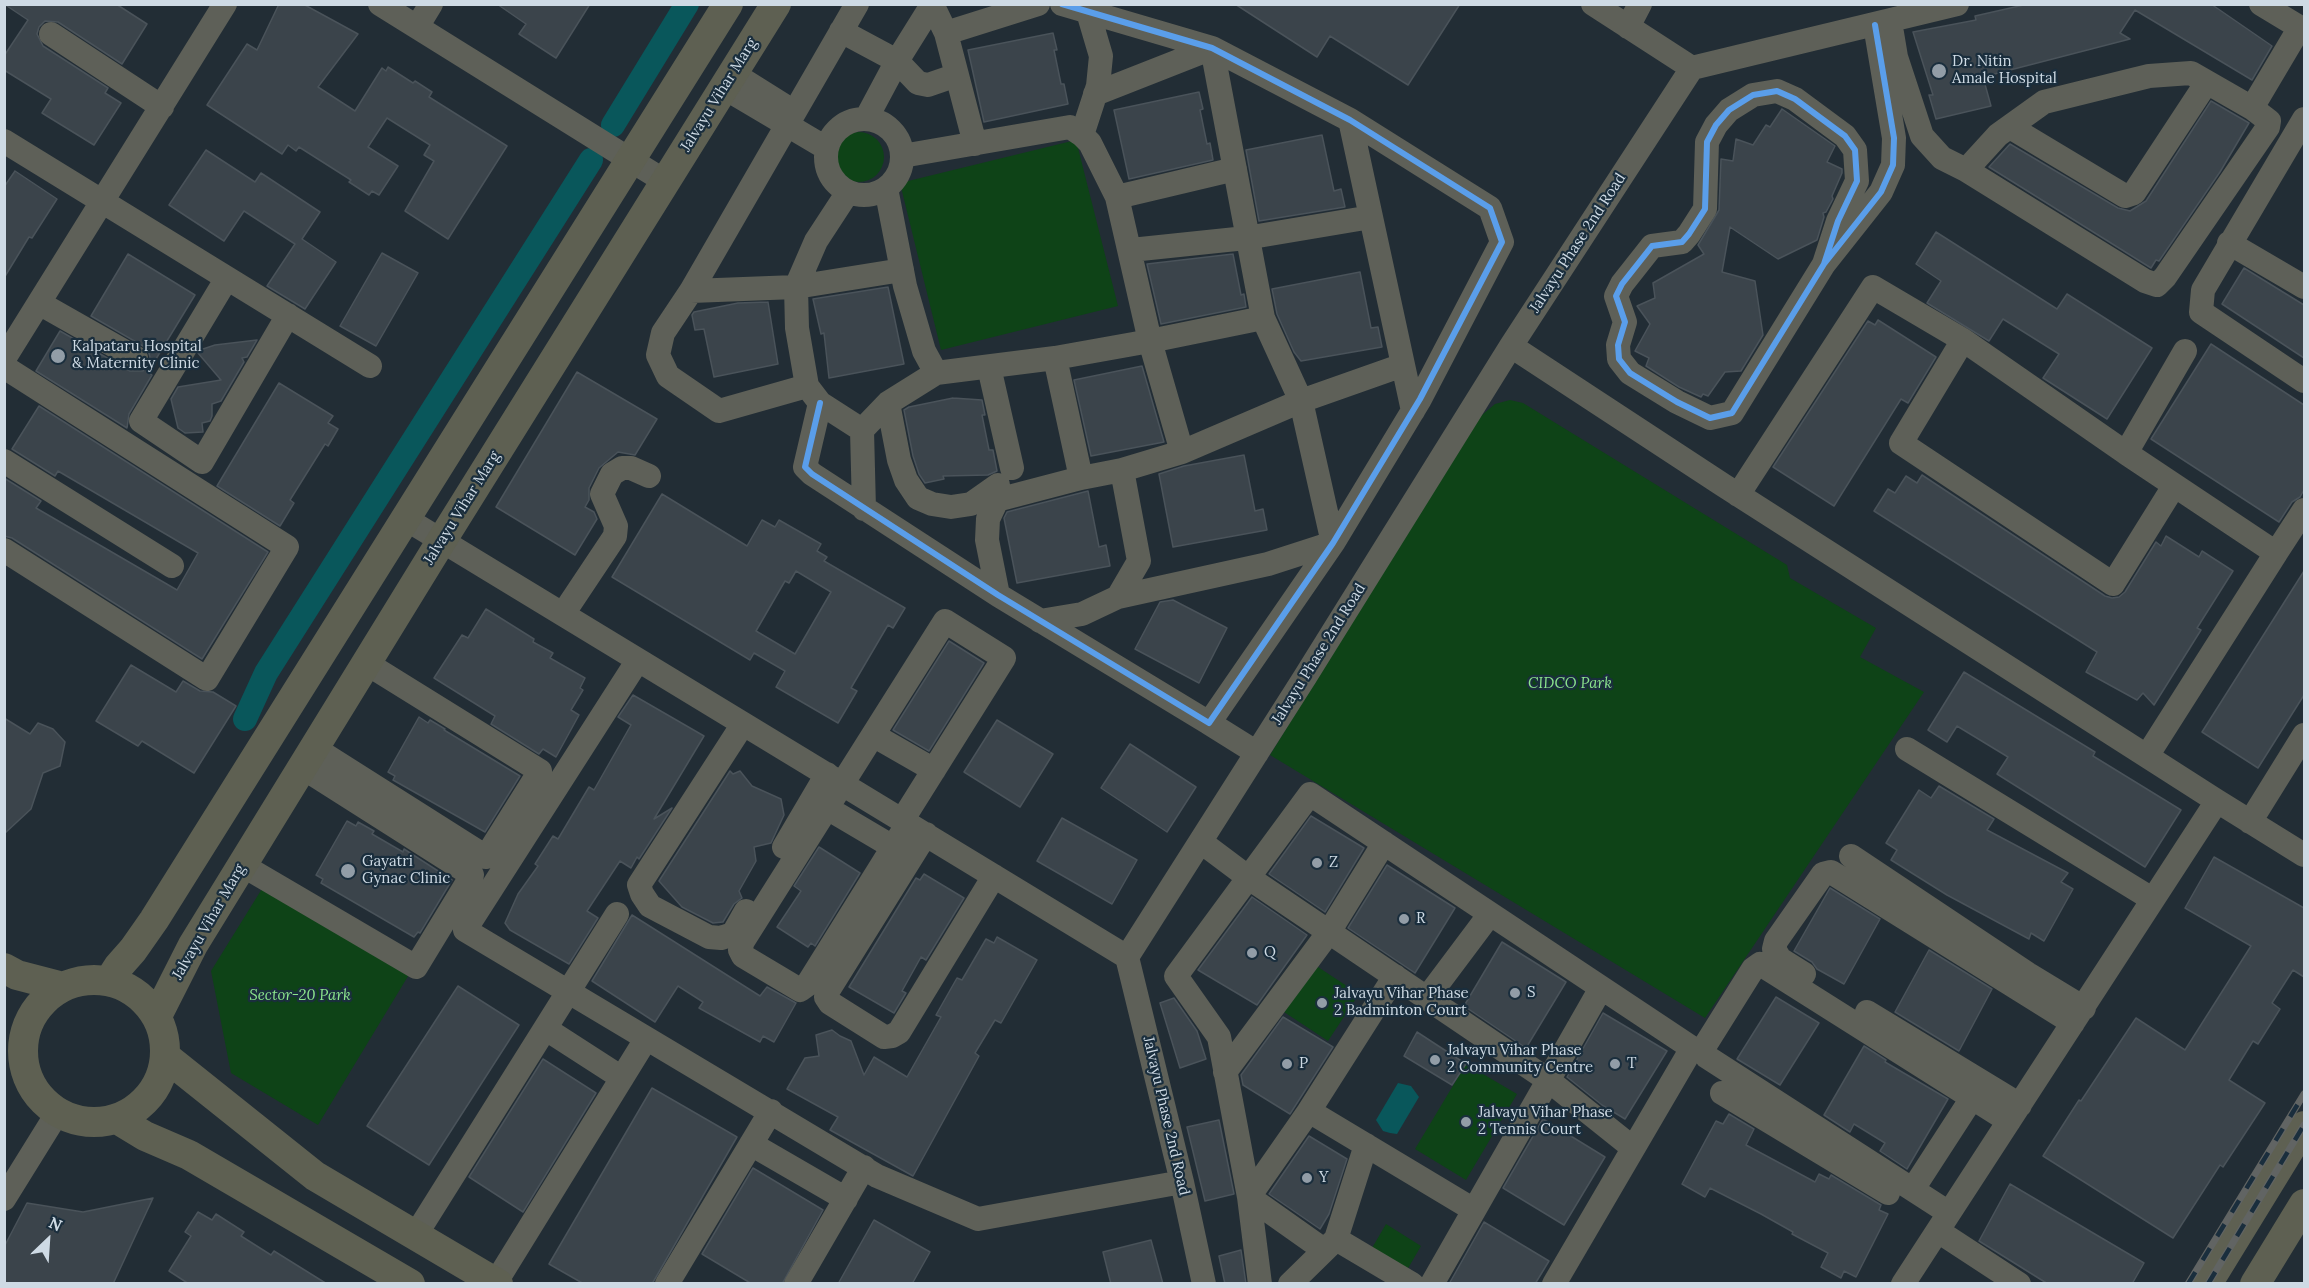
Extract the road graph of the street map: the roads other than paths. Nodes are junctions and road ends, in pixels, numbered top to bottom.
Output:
1 (225, 4) edge
2 (380, 4) edge
3 (430, 4) edge
4 (728, 4) edge
5 (776, 4) edge
6 (857, 4) edge
7 (1038, 4) edge
8 (1062, 4) edge
9 (1593, 4) edge
10 (1640, 4) edge
11 (2261, 4) edge
12 (932, 5) edge
13 (1949, 5) edge
14 (1088, 12) junction
15 (1883, 23) junction
16 (417, 27) junction
17 (1628, 27) junction
18 (2302, 29) edge
19 (841, 32) junction
20 (946, 33) junction
21 (51, 34) dead end
22 (1212, 48) junction
23 (897, 61) junction
24 (1692, 68) junction
25 (957, 75) junction
26 (727, 80) junction
27 (2207, 82) junction
28 (1095, 94) junction
29 (162, 107) junction
30 (2252, 108) junction
31 (791, 119) junction
32 (866, 119) junction
33 (2304, 119) edge
34 (1350, 120) junction
35 (2010, 127) junction
36 (1082, 135) junction
37 (4, 141) edge
38 (829, 142) junction
39 (975, 144) junction
40 (2298, 145) edge
41 (623, 155) junction
42 (902, 156) junction
43 (1235, 170) junction
44 (1966, 170) junction
45 (666, 182) junction
46 (886, 188) junction
47 (848, 192) junction
48 (1118, 197) junction
49 (102, 202) junction
50 (1371, 217) junction
51 (1246, 238) junction
52 (2229, 243) junction
53 (1131, 250) junction
54 (1824, 264) junction
55 (902, 270) junction
56 (227, 278) junction
57 (796, 287) junction
58 (2304, 287) edge
59 (692, 291) junction
60 (39, 303) junction
61 (288, 315) junction
62 (1263, 318) junction
63 (1964, 340) junction
64 (1150, 341) junction
65 (1511, 346) junction
66 (2185, 351) dead end
67 (135, 358) dead end
68 (1055, 358) junction
69 (4, 359) edge
70 (1403, 365) junction
71 (370, 366) dead end
72 (4, 367) edge
73 (989, 367) junction
74 (936, 373) junction
75 (2304, 381) edge
76 (814, 395) junction
77 (1301, 401) junction
78 (888, 403) junction
79 (1413, 411) junction
80 (862, 430) junction
81 (1182, 452) junction
82 (2126, 453) junction
83 (4, 461) edge
84 (1122, 470) junction
85 (649, 476) dead end
86 (1081, 478) junction
87 (2174, 486) junction
88 (1738, 495) junction
89 (864, 509) junction
90 (2304, 510) edge
91 (406, 519) junction
92 (442, 540) junction
93 (1333, 543) junction
94 (4, 550) edge
95 (2276, 553) junction
96 (172, 566) dead end
97 (998, 595) junction
98 (1118, 597) junction
99 (563, 614) junction
100 (1040, 621) junction
101 (638, 660) junction
102 (366, 663) junction
103 (1209, 723) junction
104 (743, 724) junction
105 (873, 735) junction
106 (2304, 735) edge
107 (1907, 749) dead end
108 (1257, 753) junction
109 (2147, 756) junction
110 (308, 758) junction
111 (934, 770) junction
112 (835, 779) junction
113 (2217, 801) junction
114 (827, 808) junction
115 (2250, 822) junction
116 (912, 825) junction
117 (1201, 842) junction
118 (1384, 843) junction
119 (893, 847) junction
120 (2304, 855) edge
121 (1851, 856) dead end
122 (242, 865) junction
123 (994, 876) junction
124 (1249, 878) junction
125 (2152, 899) junction
126 (617, 914) dead end
127 (1490, 914) junction
128 (1329, 932) junction
129 (1127, 957) junction
130 (4, 968) edge
131 (1395, 976) junction
132 (109, 981) junction
133 (63, 987) junction
134 (1601, 988) junction
135 (569, 993) junction
136 (1427, 998) junction
137 (156, 1016) junction
138 (2078, 1016) junction
139 (546, 1029) junction
140 (646, 1039) junction
141 (14, 1054) edge
142 (166, 1057) junction
143 (1225, 1072) junction
144 (622, 1078) junction
145 (1548, 1080) junction
146 (1722, 1093) dead end
147 (1972, 1098) junction
148 (771, 1111) junction
149 (1309, 1111) junction
150 (58, 1112) junction
151 (2014, 1113) junction
152 (117, 1119) junction
153 (2304, 1126) edge
154 (751, 1144) junction
155 (1366, 1145) junction
156 (1634, 1148) junction
157 (864, 1167) junction
158 (1182, 1182) junction
159 (1912, 1189) junction
160 (1249, 1197) junction
161 (4, 1199) edge
162 (846, 1199) junction
163 (2304, 1204) edge
164 (1474, 1210) junction
165 (1943, 1222) junction
166 (415, 1236) junction
167 (1330, 1244) junction
168 (497, 1283) edge
169 (410, 1284) edge
170 (667, 1284) edge
171 (796, 1284) edge
172 (1204, 1284) edge
173 (1260, 1284) edge
174 (1290, 1284) edge
175 (1412, 1284) edge
176 (1432, 1284) edge
177 (1554, 1284) edge
178 (1903, 1284) edge
179 (2019, 1284) edge
180 (2207, 1284) edge
181 (2255, 1284) edge

1 - 29 street
2 - 16 street
3 - 16 street
4 - 41 main road
5 - 26 main road, Jalvayu Vihar Marg
6 - 19 street
7 - 20 street
8 - 14 street
9 - 17 street
10 - 17 street
11 - 18 street
12 - 20 street
12 - 23 street
13 - 15 street
14 - 22 street
14 - 28 street
15 - 24 street
15 - 44 street
15 - 54 street
16 - 41 street
17 - 24 street
18 - 30 street
19 - 23 street
19 - 31 street
20 - 25 street
21 - 29 street
22 - 28 street
22 - 34 street
22 - 43 street
23 - 25 street
23 - 32 street
24 - 65 street, Jalvayu Phase 2nd Road
25 - 39 street
26 - 31 street
26 - 45 main road, Jalvayu Vihar Marg
27 - 30 street
27 - 35 street
27 - 35 street
28 - 36 street
29 - 49 street
30 - 44 street
31 - 38 street
31 - 59 street
32 - 38 street
32 - 42 street
33 - 40 street
34 - 50 street
34 - 79 street
35 - 44 street
36 - 39 street
36 - 48 street
37 - 49 street
38 - 47 street
39 - 42 street
40 - 52 street
41 - 45 street
41 - 91 main road
42 - 46 street
43 - 48 street
43 - 51 street
45 - 92 main road, Jalvayu Vihar Marg
46 - 47 street
46 - 55 street
47 - 57 street
48 - 53 street
49 - 56 street
49 - 60 street
50 - 51 street
50 - 70 street
51 - 53 street
51 - 62 street
52 - 58 street
52 - 75 street
53 - 64 street
54 - 54 street
55 - 57 street
55 - 74 street
56 - 61 street
56 - 61 street
57 - 59 street
57 - 76 street
59 - 76 street
60 - 67 street
60 - 69 street
61 - 71 street
62 - 64 street
62 - 77 street
63 - 82 street
63 - 87 street
63 - 88 street
64 - 68 street
64 - 81 street
65 - 88 street
65 - 108 street, Jalvayu Phase 2nd Road
66 - 82 street
68 - 73 street
68 - 86 street
70 - 77 street
70 - 79 street
72 - 94 street
73 - 74 street
73 - 78 street
74 - 78 street
76 - 80 street
76 - 89 street
77 - 81 street
77 - 93 street
78 - 80 street
79 - 93 street
80 - 89 street
81 - 84 street
82 - 87 street
83 - 96 street
84 - 86 street
84 - 98 street
85 - 99 street
86 - 97 street
87 - 95 street
88 - 109 street
89 - 97 street
90 - 95 street
91 - 92 street
91 - 132 main road
92 - 99 street
92 - 102 main road, Jalvayu Vihar Marg
93 - 98 street
93 - 103 street
95 - 109 street
97 - 100 street
98 - 100 street
99 - 101 street
100 - 103 street
101 - 104 street
101 - 135 street
102 - 110 main road, Jalvayu Vihar Marg
102 - 110 street
103 - 108 street
104 - 112 street
104 - 112 street
105 - 111 street
105 - 111 street
105 - 112 street
106 - 115 street
107 - 125 street
108 - 117 street, Jalvayu Phase 2nd Road
109 - 113 street
110 - 122 main road, Jalvayu Vihar Marg
110 - 122 street
111 - 116 street
112 - 114 street
112 - 116 street
113 - 115 street
113 - 125 street
114 - 119 street
114 - 119 street
115 - 120 street
116 - 119 street
116 - 123 street
116 - 123 street
117 - 124 street
117 - 129 street, Jalvayu Phase 2nd Road
118 - 124 street
118 - 127 street
118 - 128 street
121 - 138 street
122 - 137 main road, Jalvayu Vihar Marg
123 - 129 street
124 - 128 street
124 - 143 street
125 - 138 street
126 - 135 street
127 - 134 street
127 - 136 street
128 - 131 street
128 - 143 street
129 - 158 street, Jalvayu Phase 2nd Road
130 - 133 main road
131 - 136 street
131 - 149 street
132 - 133 main road
132 - 137 main road
133 - 141 main road
134 - 145 street
134 - 156 street
135 - 139 street
135 - 140 street
136 - 145 street
137 - 142 main road
138 - 151 street
138 - 151 street
139 - 144 street
139 - 166 street
140 - 144 street
140 - 148 street
141 - 150 main road
142 - 152 main road
142 - 166 main road
143 - 160 street
144 - 168 street
145 - 156 street
145 - 164 street
146 - 165 street
147 - 151 street
147 - 159 street
147 - 159 street
148 - 154 street
148 - 157 street
149 - 155 street
149 - 160 street
150 - 152 main road
150 - 161 street
151 - 165 street
152 - 169 main road
153 - 180 main road
154 - 162 street
154 - 170 street
155 - 164 street
155 - 167 street
156 - 177 street
157 - 158 street
157 - 162 street
158 - 172 street, Jalvayu Phase 2nd Road
159 - 165 street
160 - 167 street
160 - 173 street
162 - 171 street
163 - 181 main road
164 - 176 street
165 - 178 street
165 - 179 street
166 - 168 main road
167 - 174 street
167 - 175 street

